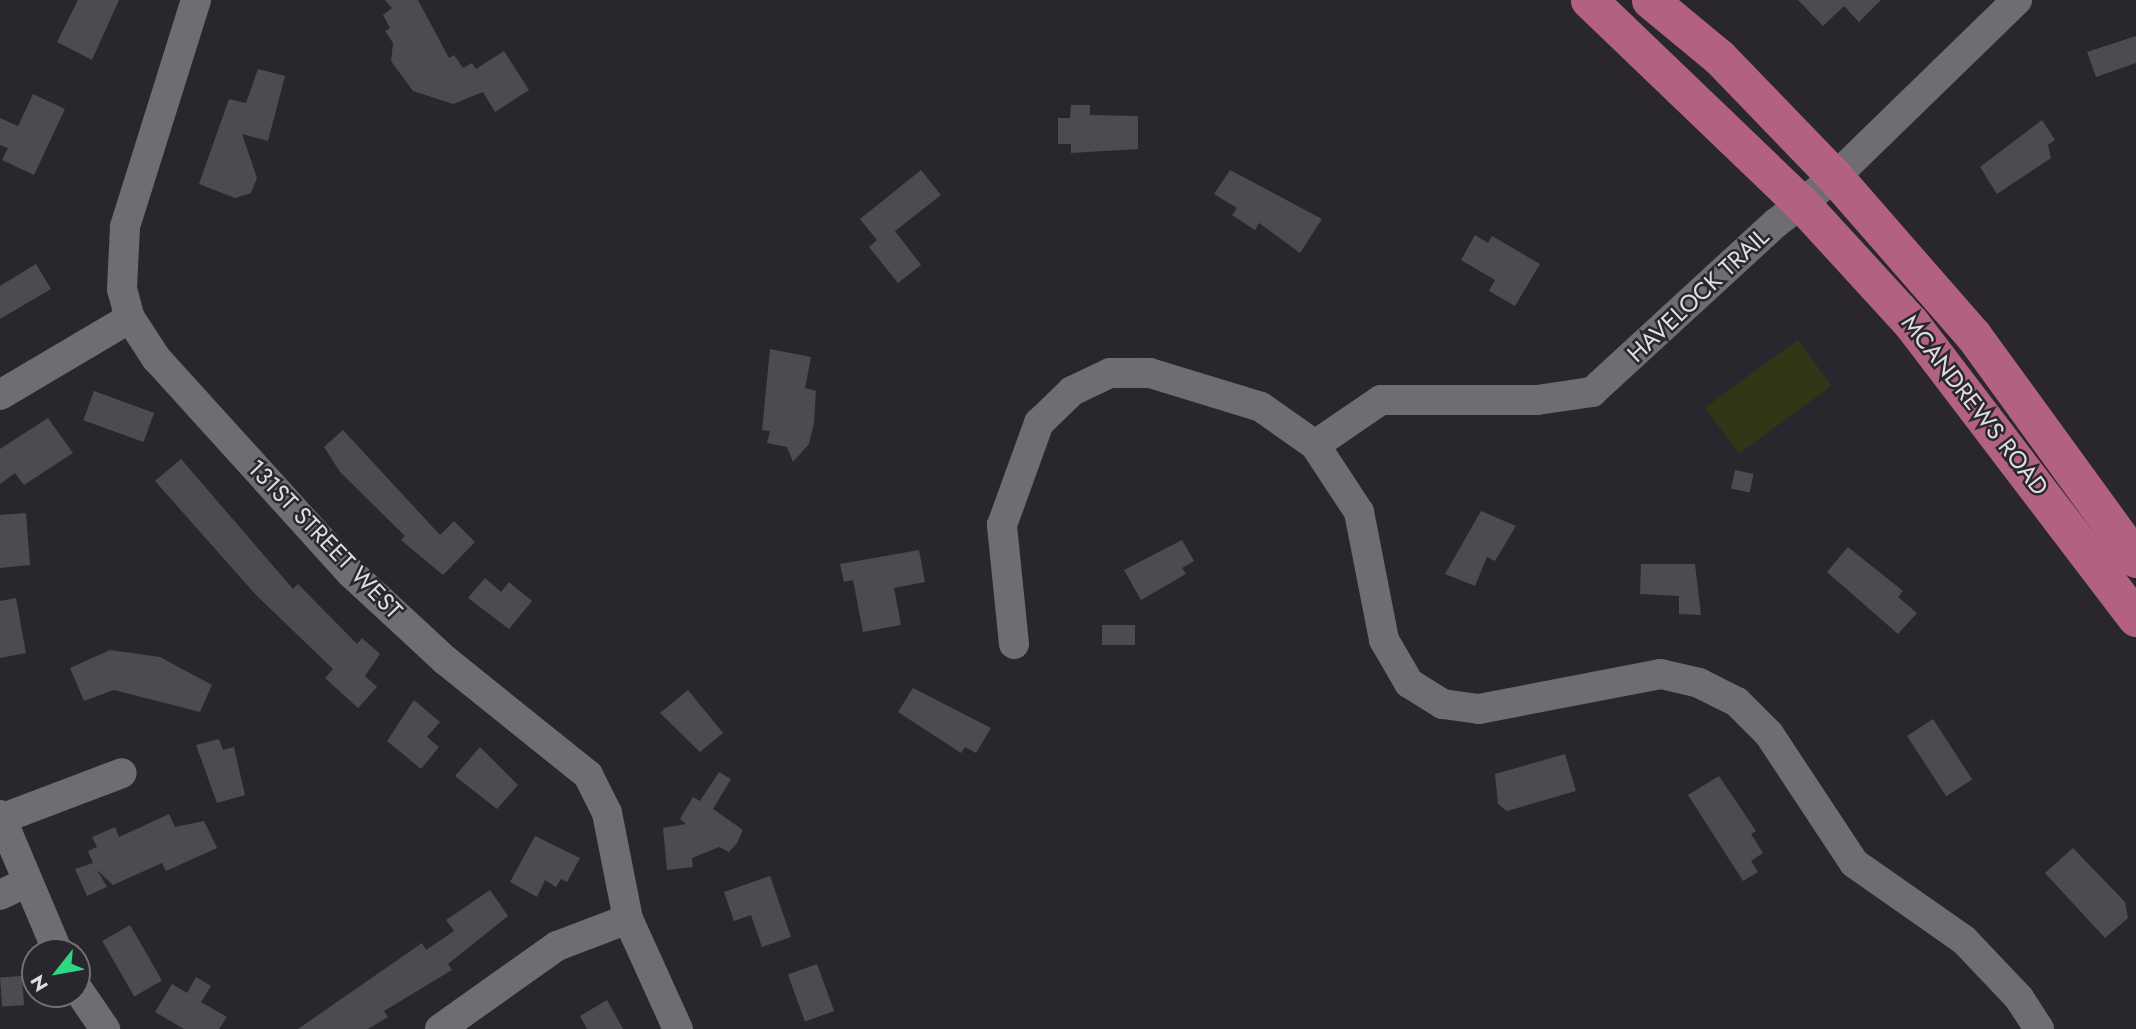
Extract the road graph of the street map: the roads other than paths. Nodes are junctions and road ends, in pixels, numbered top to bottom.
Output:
1 (197, 0) edge
2 (1589, 0) edge
3 (1650, 0) edge
4 (2017, 0) edge
5 (1836, 177) junction
6 (1801, 202) junction
7 (130, 318) junction
8 (0, 395) edge
9 (1315, 445) junction
10 (2136, 559) edge
11 (2136, 618) edge
12 (1014, 644) dead end
13 (122, 773) dead end
14 (1, 817) edge
15 (12, 889) edge
16 (628, 919) junction
17 (48, 938) edge
18 (91, 1008) edge
19 (105, 1029) edge
20 (440, 1029) edge
21 (678, 1029) edge
22 (2039, 1029) edge

1 - 7 street, 131ST STREET WEST
2 - 6 main road, MCANDREWS ROAD
3 - 5 main road, MCANDREWS ROAD
4 - 5 street, HAVELOCK TRAIL
5 - 6 street, HAVELOCK TRAIL
5 - 10 main road, MCANDREWS ROAD
6 - 9 street, HAVELOCK TRAIL
6 - 11 main road, MCANDREWS ROAD
7 - 8 street
7 - 16 street, 131ST STREET WEST
9 - 12 street
9 - 22 street
13 - 14 street
14 - 15 street
15 - 17 street
16 - 20 street
16 - 21 street, 131ST STREET WEST
18 - 19 street

